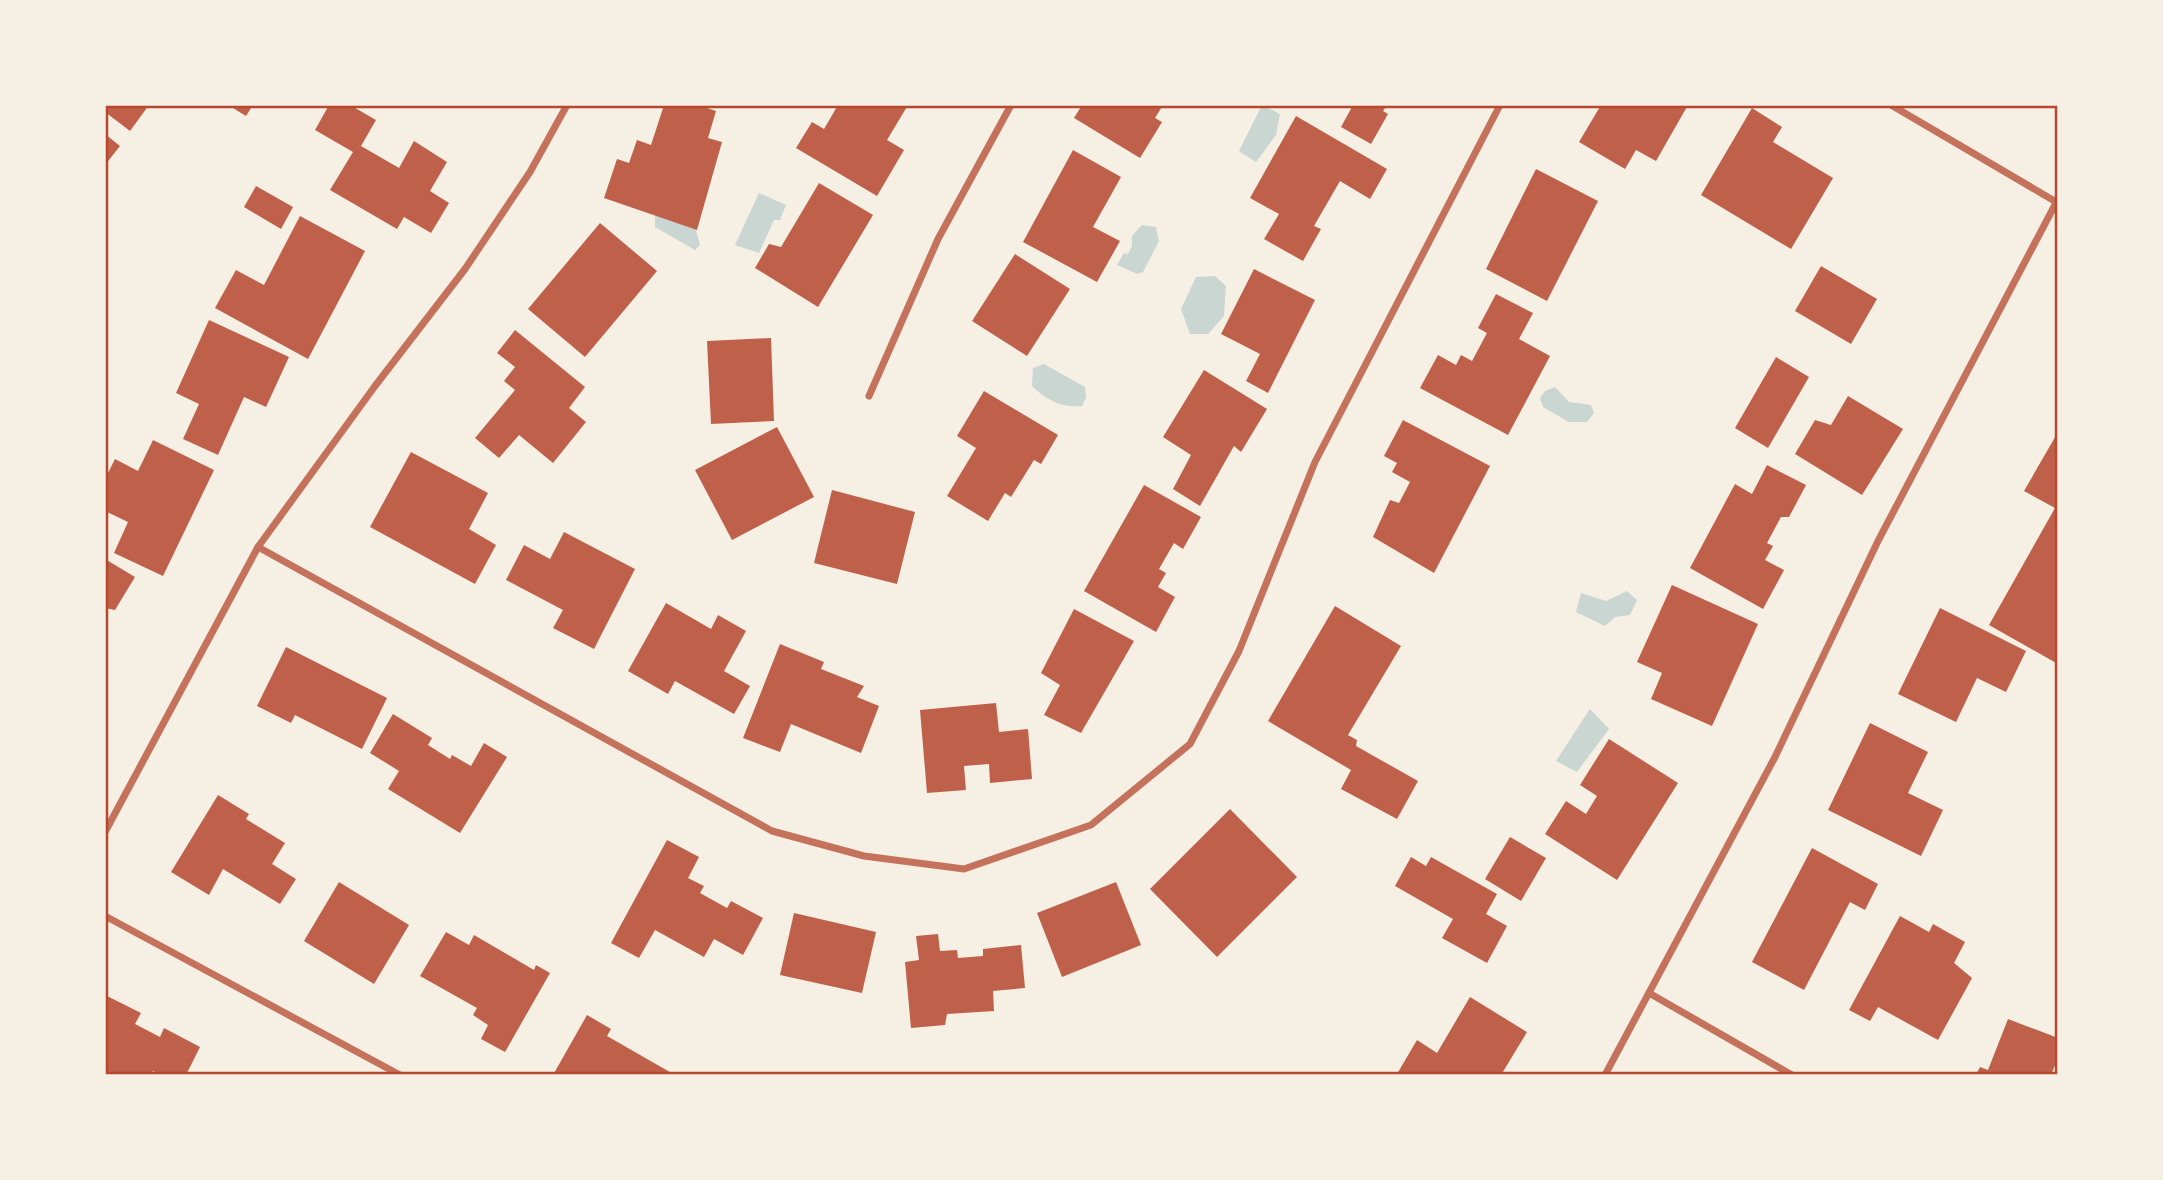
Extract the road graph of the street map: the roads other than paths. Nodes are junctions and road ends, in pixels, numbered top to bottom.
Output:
1 (554, 105) edge
2 (1011, 105) edge
3 (1500, 105) edge
4 (1891, 105) edge
5 (565, 108) edge
6 (2058, 201) edge
7 (869, 396) dead end
8 (258, 548) junction
9 (105, 832) edge
10 (105, 916) edge
11 (1649, 993) junction
12 (400, 1075) edge
13 (1605, 1075) edge
14 (1792, 1075) edge

1 - 5 street
2 - 7 street
3 - 8 street
4 - 6 street
5 - 8 street
6 - 11 street
8 - 9 street
10 - 12 street
11 - 13 street
11 - 14 street

